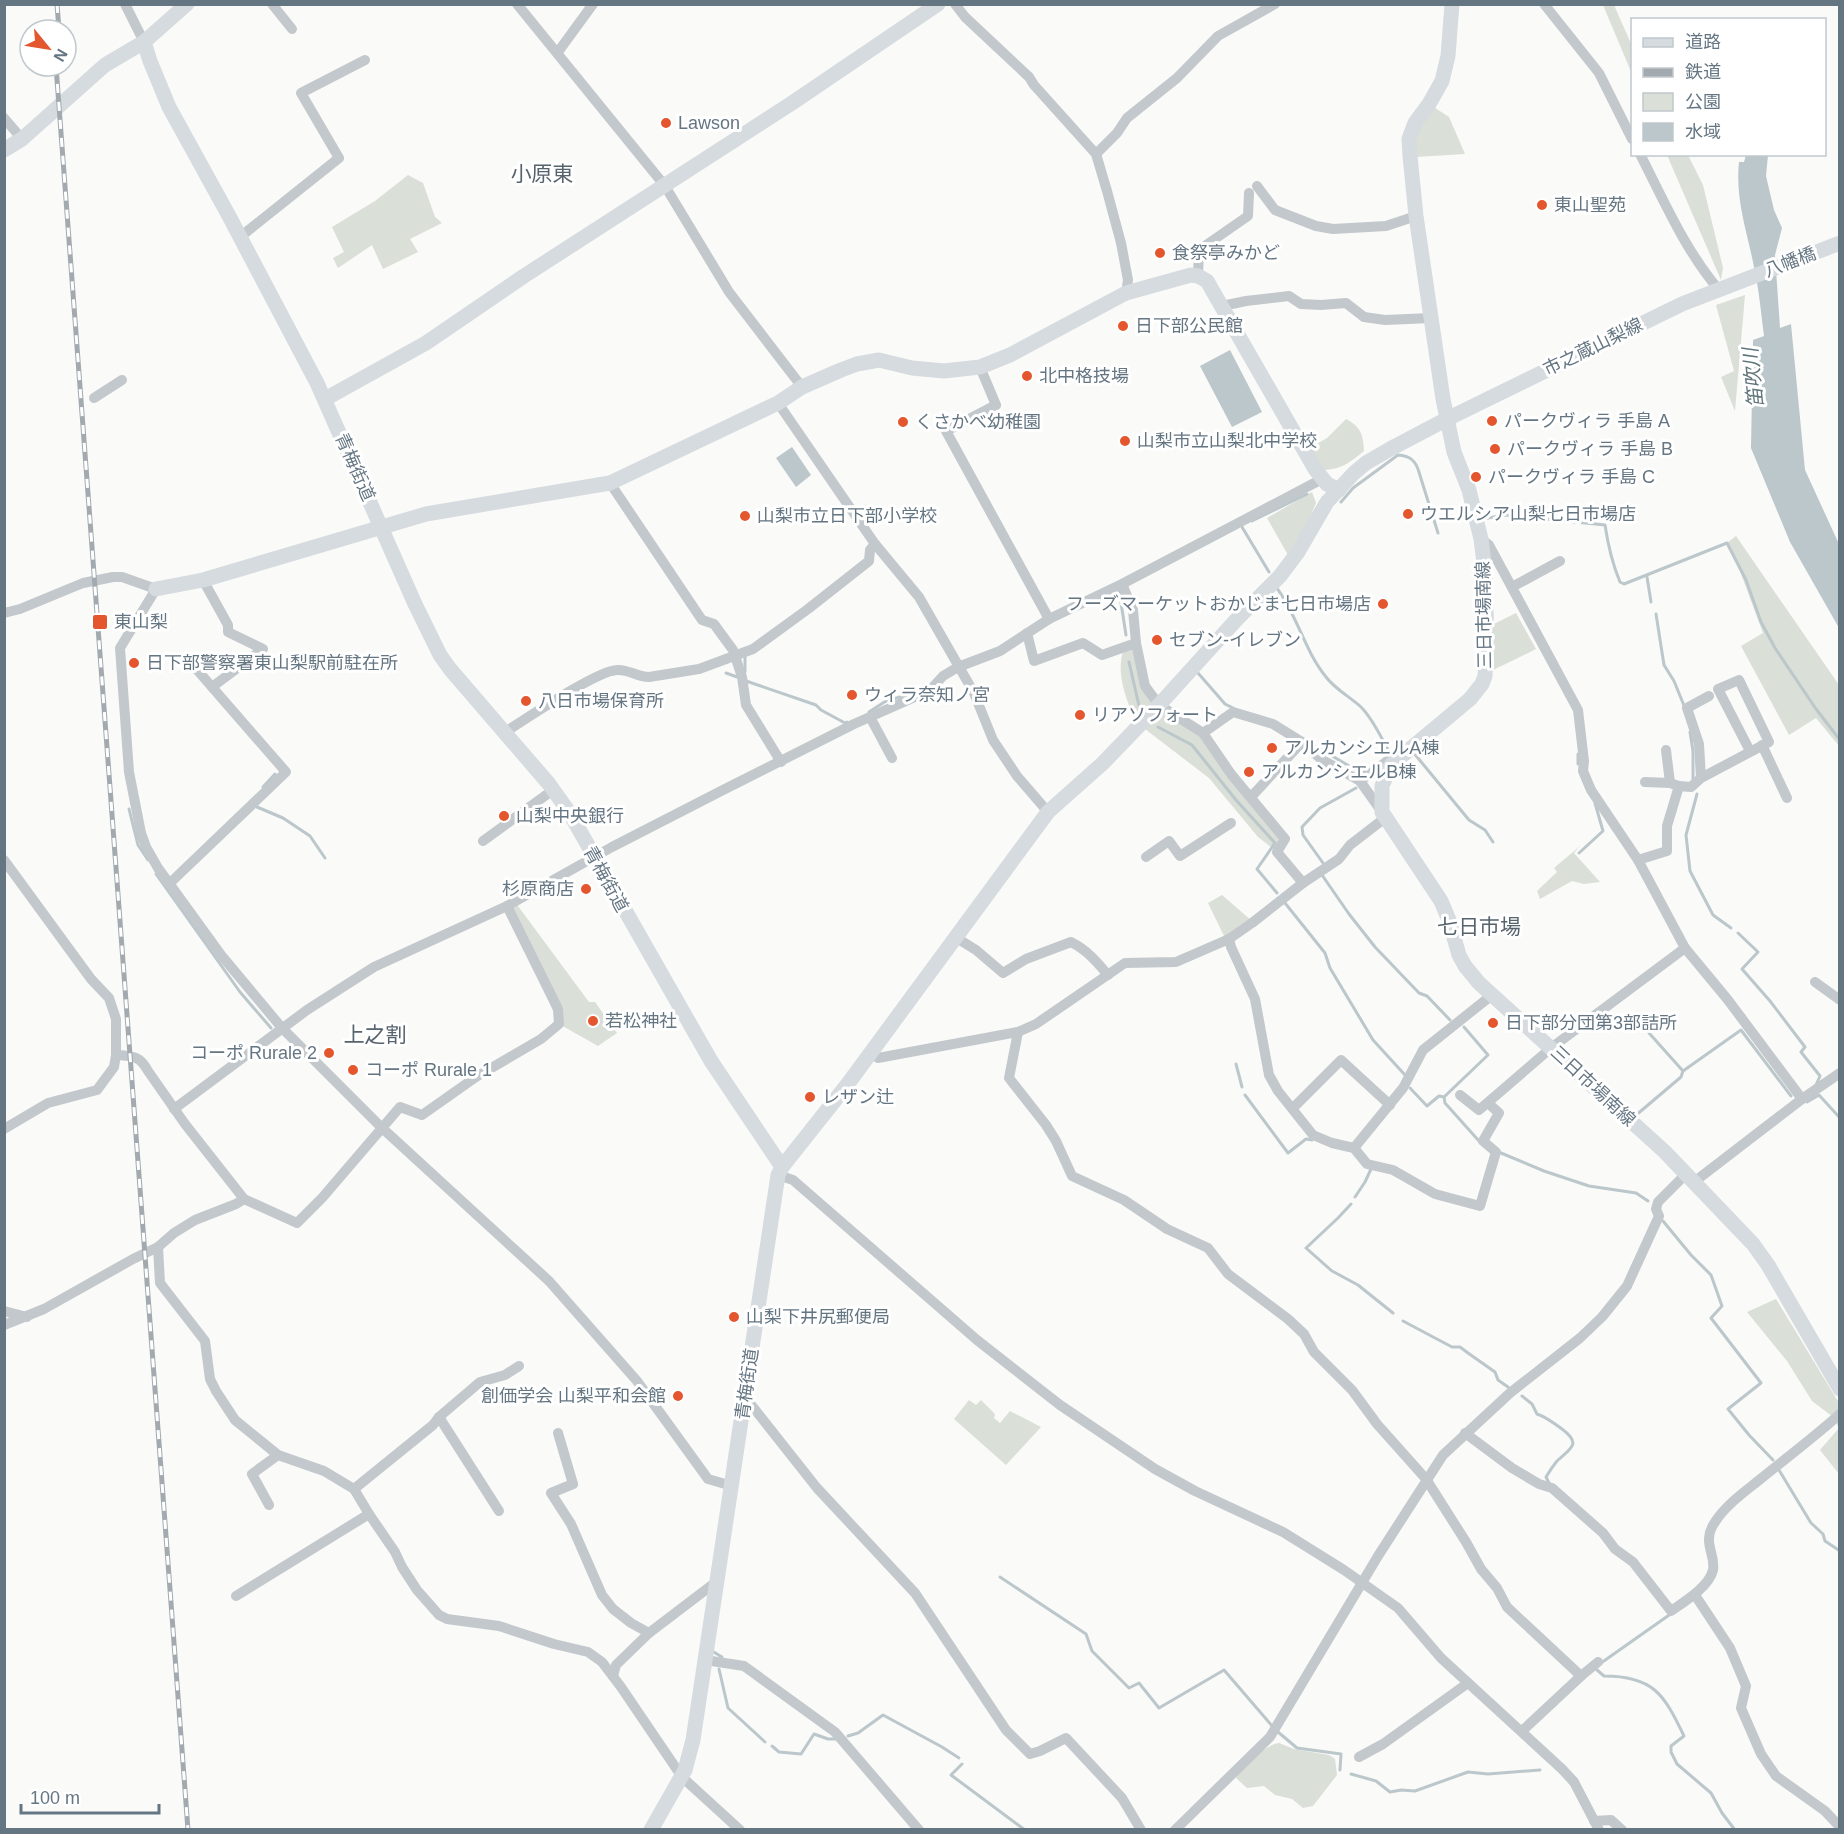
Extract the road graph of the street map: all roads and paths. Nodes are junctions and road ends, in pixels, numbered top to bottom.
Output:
1 (125, 4) edge
2 (187, 4) edge
3 (272, 4) edge
4 (517, 4) edge
5 (594, 4) edge
6 (938, 4) edge
7 (955, 4) edge
8 (1275, 4) edge
9 (1452, 4) edge
10 (1544, 4) edge
11 (292, 29) dead end
12 (144, 42) junction
13 (558, 52) junction
14 (364, 60) dead end
15 (4, 118) edge
16 (1631, 137) edge
17 (22, 139) junction
18 (4, 150) edge
19 (1096, 154) junction
20 (1641, 156) edge
21 (664, 186) junction
22 (1416, 216) junction
23 (240, 237) junction
24 (1839, 243) edge
25 (1198, 276) junction
26 (1740, 280) joint
27 (1719, 290) junction
28 (1125, 293) junction
29 (1222, 306) junction
30 (1431, 318) junction
31 (980, 367) junction
32 (122, 380) dead end
33 (802, 387) junction
34 (94, 398) dead end
35 (325, 399) junction
36 (778, 403) junction
37 (1447, 418) junction
38 (1322, 479) junction
39 (610, 483) junction
40 (1339, 490) junction
41 (381, 527) junction
42 (1481, 539) junction
43 (875, 544) junction
44 (1560, 561) dead end
45 (203, 580) junction
46 (1122, 584) junction
47 (1512, 587) junction
48 (156, 589) junction
49 (4, 613) edge
50 (1049, 619) junction
51 (1027, 633) junction
52 (1136, 643) junction
53 (740, 655) junction
54 (192, 664) dead end
55 (958, 667) junction
56 (212, 687) junction
57 (1709, 696) dead end
58 (1159, 705) junction
59 (870, 717) junction
60 (505, 732) junction
61 (1203, 733) junction
62 (1302, 742) junction
63 (1762, 746) junction
64 (1666, 750) dead end
65 (1750, 751) junction
66 (892, 758) dead end
67 (781, 762) junction
68 (1391, 765) junction
69 (1701, 778) junction
70 (1360, 781) junction
71 (1645, 782) dead end
72 (1674, 784) junction
73 (553, 790) junction
74 (1251, 798) junction
75 (1787, 798) dead end
76 (1048, 812) junction
77 (1383, 815) junction
78 (1231, 824) dead end
79 (483, 841) dead end
80 (594, 857) junction
81 (1146, 857) dead end
82 (4, 860) edge
83 (1638, 860) junction
84 (170, 883) junction
85 (1303, 883) junction
86 (507, 906) junction
87 (955, 937) junction
88 (1229, 939) junction
89 (1685, 948) junction
90 (1108, 975) junction
91 (1815, 982) dead end
92 (1492, 995) junction
93 (1839, 1000) edge
94 (282, 1028) junction
95 (1018, 1032) junction
96 (1551, 1048) junction
97 (870, 1052) junction
98 (116, 1055) junction
99 (1839, 1073) edge
100 (1460, 1095) dead end
101 (1802, 1099) junction
102 (1488, 1103) junction
103 (1390, 1105) junction
104 (174, 1108) junction
105 (1293, 1108) junction
106 (381, 1127) junction
107 (4, 1129) edge
108 (1354, 1148) junction
109 (780, 1171) junction
110 (1690, 1178) junction
111 (244, 1199) junction
112 (158, 1247) junction
113 (4, 1311) edge
114 (27, 1317) junction
115 (4, 1325) edge
116 (519, 1365) dead end
117 (1839, 1389) edge
118 (745, 1397) junction
119 (1839, 1414) edge
120 (439, 1417) junction
121 (558, 1433) dead end
122 (1465, 1433) junction
123 (278, 1455) junction
124 (1426, 1479) junction
125 (732, 1486) junction
126 (354, 1489) junction
127 (269, 1505) dead end
128 (499, 1511) dead end
129 (369, 1514) junction
130 (716, 1582) junction
131 (1362, 1583) junction
132 (1695, 1595) junction
133 (236, 1596) dead end
134 (649, 1633) junction
135 (705, 1660) junction
136 (1598, 1662) dead end
137 (613, 1676) junction
138 (1581, 1676) junction
139 (1468, 1683) junction
140 (1521, 1731) junction
141 (1359, 1757) dead end
142 (682, 1777) junction
143 (1596, 1825) edge
144 (1839, 1827) edge
145 (651, 1830) edge
146 (740, 1830) edge
147 (919, 1830) edge
148 (1141, 1830) edge
149 (1175, 1830) edge
150 (1622, 1830) edge

1 - 12 street
2 - 12 main road
3 - 11 street
4 - 13 street
5 - 13 street
6 - 21 main road
7 - 19 street
8 - 19 street
9 - 22 main road, 三日市場南線
10 - 16 street
12 - 17 main road
12 - 23 main road, 青梅街道
13 - 21 street
14 - 23 street
15 - 17 street
17 - 18 main road
19 - 28 street
20 - 27 street
21 - 33 street
21 - 35 main road
22 - 25 street
22 - 30 main road, 三日市場南線
23 - 35 main road, 青梅街道
24 - 26 main road, 八幡橋
25 - 28 main road
25 - 29 main road
26 - 27 main road, 市之蔵山梨線
27 - 37 main road, 市之蔵山梨線
28 - 31 main road
29 - 30 street
29 - 38 main road
30 - 37 main road, 三日市場南線
31 - 33 main road
31 - 50 street
32 - 34 street
33 - 36 main road
35 - 41 main road, 青梅街道
36 - 39 main road
36 - 43 street
37 - 40 main road, 市之蔵山梨線
37 - 42 main road, 三日市場南線
38 - 40 main road
38 - 46 street
39 - 41 main road
39 - 53 street
40 - 58 main road, 市之蔵山梨線
41 - 45 main road
41 - 60 main road, 青梅街道
42 - 47 street
42 - 68 main road, 三日市場南線
43 - 53 street
43 - 55 street
44 - 47 street
45 - 48 main road
45 - 56 street
46 - 50 street
46 - 52 street
47 - 83 street
48 - 49 street
48 - 84 street
50 - 51 street
51 - 52 street
51 - 55 street
52 - 58 street
53 - 60 street
53 - 67 street
54 - 56 street
55 - 59 street
55 - 76 street
56 - 84 street
57 - 69 street
58 - 61 street
58 - 76 main road, 市之蔵山梨線
59 - 66 street
59 - 67 street
60 - 73 main road, 青梅街道
61 - 62 street
61 - 74 street
62 - 70 street
62 - 74 street
63 - 65 street
63 - 65 street
63 - 75 street
64 - 72 street
65 - 69 street
67 - 80 street
68 - 70 street
68 - 77 main road
69 - 72 street
70 - 77 street
71 - 72 street
72 - 83 street
73 - 79 street
73 - 80 main road, 青梅街道
74 - 85 street
76 - 87 main road, 市之蔵山梨線
77 - 85 street
77 - 92 main road, 三日市場南線
78 - 81 street
80 - 86 street
80 - 109 main road, 青梅街道
82 - 98 street
83 - 89 street
84 - 94 street
85 - 88 street
86 - 94 street
86 - 106 street
87 - 90 street
87 - 97 main road, 市之蔵山梨線
88 - 90 street
88 - 105 street
89 - 96 street
89 - 101 street
90 - 95 street
91 - 93 street
92 - 96 main road, 三日市場南線
92 - 103 street
94 - 104 street
94 - 106 street
95 - 97 street
95 - 124 street
96 - 102 street
96 - 110 main road, 三日市場南線
97 - 109 main road, 市之蔵山梨線
98 - 104 street
98 - 107 street
99 - 101 street
100 - 102 street
101 - 110 street
102 - 108 street
103 - 105 street
103 - 108 street
104 - 111 street
105 - 108 street
106 - 111 street
106 - 125 street
109 - 118 main road, 青梅街道
109 - 131 street
110 - 117 main road, 三日市場南線
110 - 122 street
111 - 112 street
112 - 114 street
112 - 123 street
113 - 114 street
114 - 115 street
116 - 120 street
118 - 125 main road, 青梅街道
118 - 148 street
119 - 132 street
120 - 126 street
120 - 128 street
121 - 134 street
122 - 124 street
122 - 132 street
123 - 126 street
123 - 127 street
124 - 131 street
124 - 138 street
125 - 130 main road, 青梅街道
126 - 129 street
129 - 133 street
129 - 137 street
130 - 134 street
130 - 135 main road, 青梅街道
131 - 139 street
131 - 149 street
132 - 144 street
134 - 137 street
135 - 142 main road, 青梅街道
135 - 147 street
136 - 138 street
137 - 142 street
138 - 140 street
139 - 140 street
139 - 141 street
140 - 143 street
142 - 145 main road, 青梅街道
142 - 146 street
143 - 150 street

